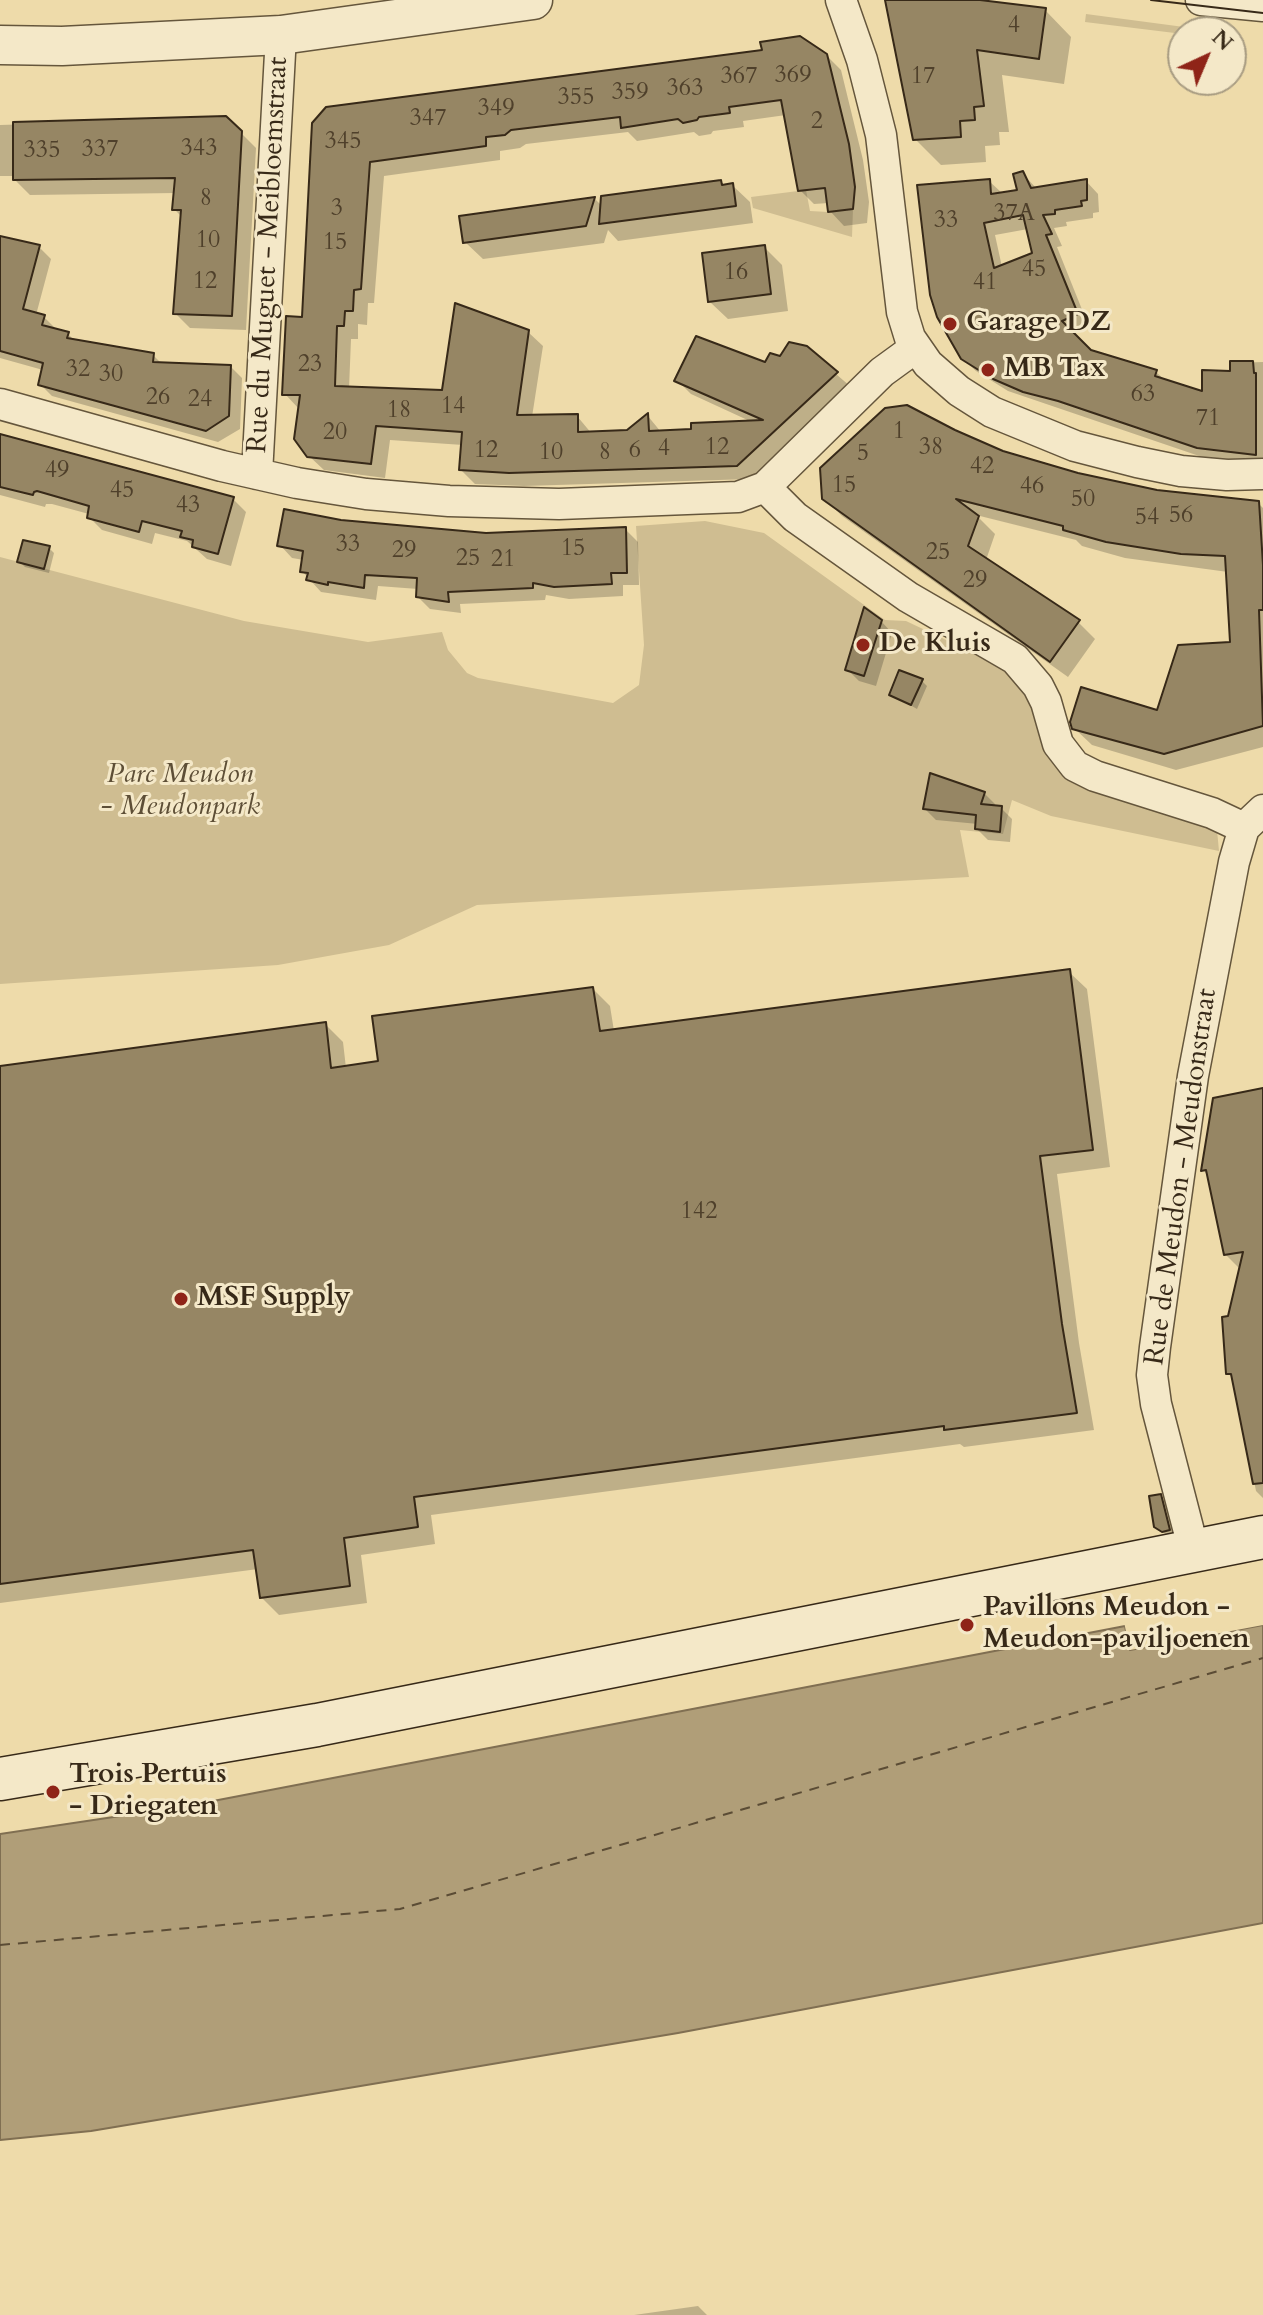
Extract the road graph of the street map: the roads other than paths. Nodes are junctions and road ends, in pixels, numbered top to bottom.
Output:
1 (533, 0) edge
2 (841, 0) edge
3 (1201, 0) edge
4 (1263, 6) edge
5 (281, 35) junction
6 (0, 45) edge
7 (915, 348) junction
8 (0, 404) edge
9 (257, 474) junction
10 (1263, 474) edge
11 (765, 487) junction
12 (1253, 819) edge
13 (1263, 1537) edge
14 (1194, 1551) junction
15 (0, 1779) edge

1 - 5 street
2 - 7 street
3 - 4 street
5 - 6 street
5 - 9 street, Rue du Muguet - Meibloemstraat
7 - 10 street
7 - 11 street
8 - 9 street
9 - 11 street
11 - 12 street
12 - 14 street, Rue de Meudon - Meudonstraat
13 - 14 main road
14 - 15 main road

